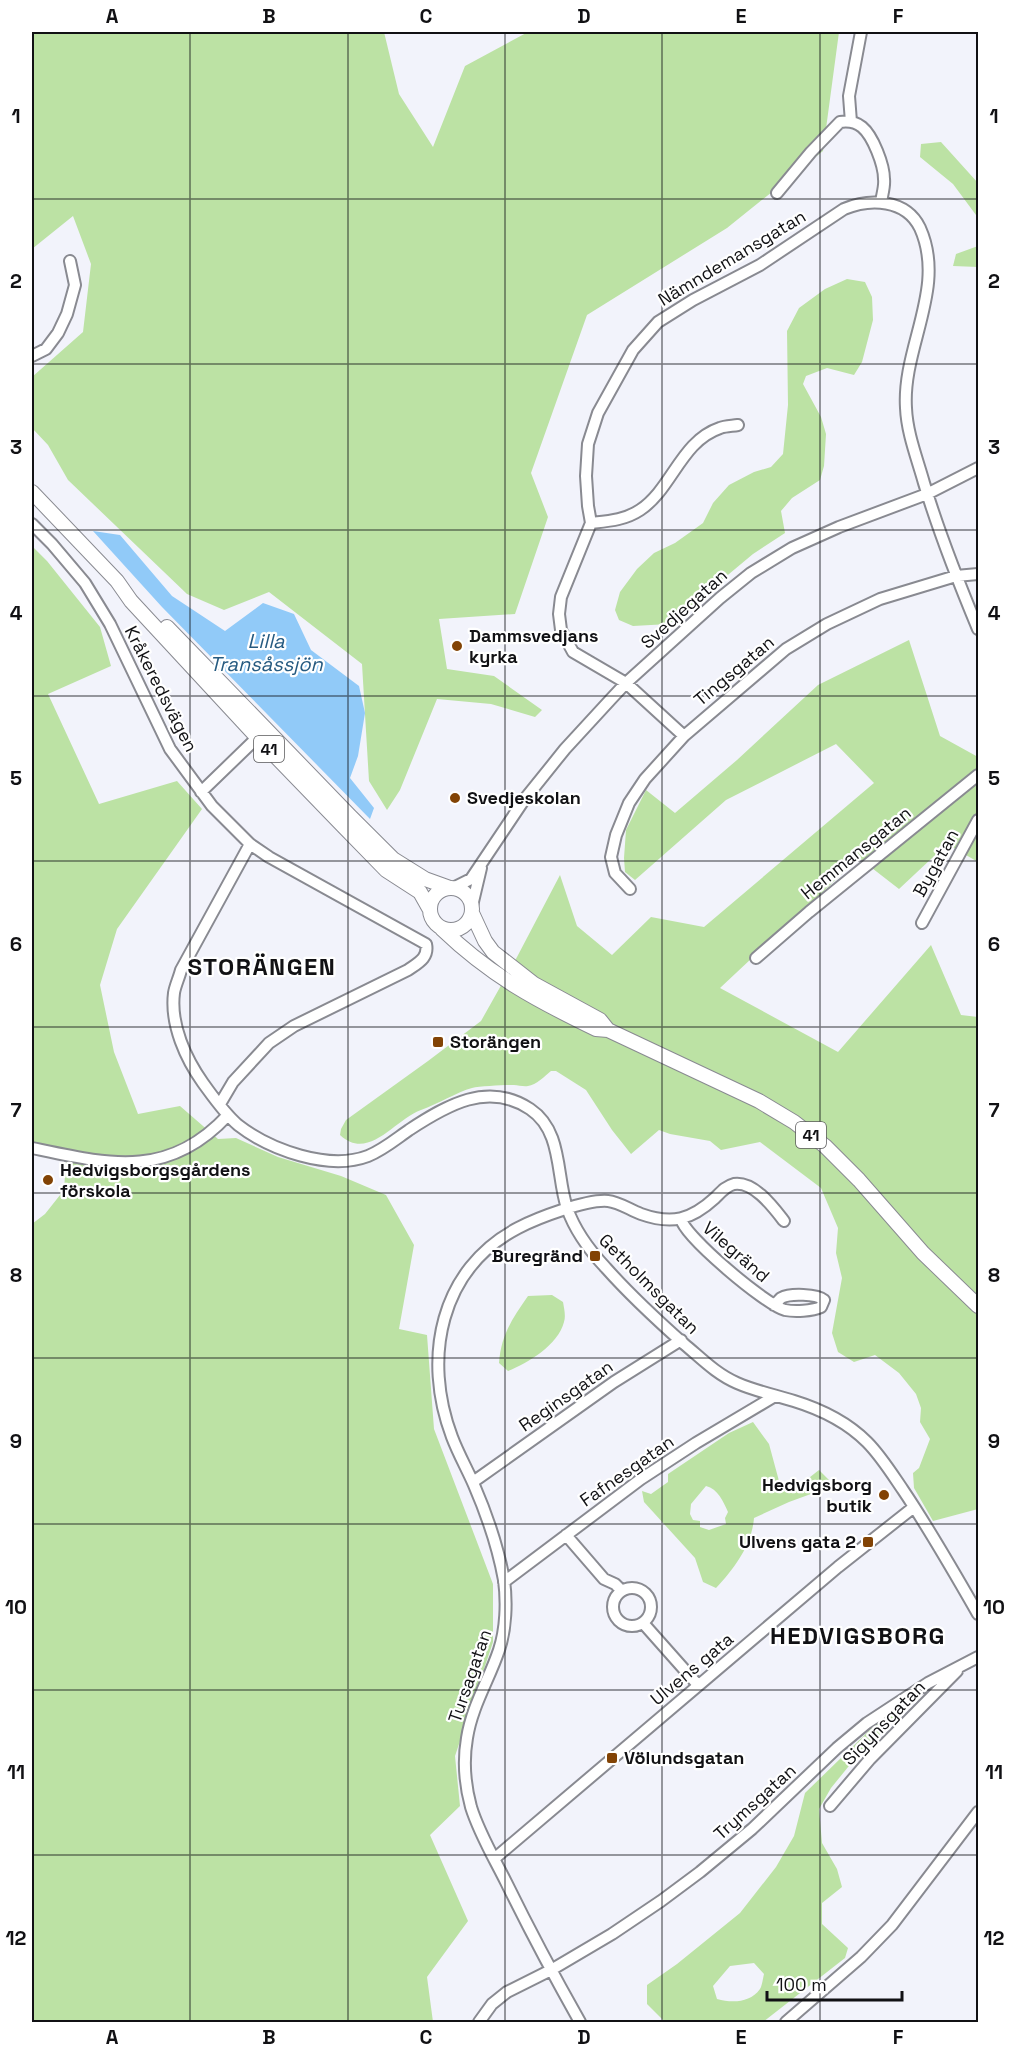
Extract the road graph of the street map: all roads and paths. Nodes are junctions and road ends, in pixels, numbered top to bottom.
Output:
1 (861, 32) edge
2 (851, 122) junction
3 (777, 193) dead end
4 (881, 202) junction
5 (70, 261) dead end
6 (32, 356) edge
7 (738, 425) dead end
8 (978, 468) edge
9 (32, 492) edge
10 (927, 494) junction
11 (591, 523) junction
12 (32, 524) edge
13 (978, 574) edge
14 (956, 576) junction
15 (978, 629) edge
16 (626, 683) junction
17 (261, 733) junction
18 (684, 736) junction
19 (978, 776) edge
20 (201, 792) junction
21 (978, 820) edge
22 (250, 844) junction
23 (482, 864) junction
24 (452, 888) junction
25 (630, 889) dead end
26 (429, 908) junction
27 (472, 909) junction
28 (922, 923) dead end
29 (442, 929) junction
30 (756, 958) dead end
31 (608, 1030) junction
32 (219, 1104) junction
33 (228, 1115) junction
34 (32, 1148) edge
35 (567, 1209) junction
36 (681, 1219) junction
37 (784, 1221) dead end
38 (976, 1301) edge
39 (774, 1305) dead end
40 (681, 1341) junction
41 (775, 1396) junction
42 (473, 1482) junction
43 (914, 1507) junction
44 (566, 1535) junction
45 (504, 1582) junction
46 (622, 1591) junction
47 (978, 1614) edge
48 (643, 1623) junction
49 (978, 1657) edge
50 (963, 1664) junction
51 (698, 1685) junction
52 (830, 1806) dead end
53 (978, 1812) edge
54 (494, 1859) junction
55 (551, 1970) junction
56 (479, 2022) edge
57 (580, 2022) edge
58 (786, 2022) edge

1 - 2 street
2 - 3 street
2 - 4 street
4 - 10 street, Nämndemansgatan
4 - 11 street, Nämndemansgatan
5 - 6 street
7 - 11 street
8 - 10 street, Svedjegatan
9 - 17 main road, 41
10 - 14 street
10 - 16 street, Svedjegatan
11 - 16 street, Nämndemansgatan
12 - 20 street, Kråkeredsvägen
13 - 14 street, Tingsgatan
14 - 15 street
14 - 18 street, Tingsgatan
16 - 18 street, Nämndemansgatan
16 - 23 street, Svedjegatan
17 - 20 street
17 - 24 main road, 41
17 - 26 main road, 41
18 - 25 street, Tingsgatan
19 - 30 street, Hemmansgatan
20 - 22 street, Kråkeredsvägen
21 - 28 street, Bygatan
22 - 32 street, Getholmsgatan
22 - 32 street, Kråkeredsvägen
23 - 24 street, Svedjegatan
23 - 27 street, Svedjegatan
24 - 26 main road
24 - 27 main road, 41
26 - 29 main road, 41
27 - 29 main road
27 - 31 main road, 41
29 - 31 main road, 41
31 - 38 main road, 41
32 - 33 street, Getholmsgatan
33 - 34 street
33 - 35 street, Getholmsgatan
35 - 36 street, Tursagatan
35 - 40 street, Getholmsgatan
35 - 42 street, Tursagatan
36 - 37 street
36 - 39 street, Vilegränd
40 - 41 street, Getholmsgatan
40 - 42 street, Reginsgatan
41 - 43 street, Getholmsgatan
41 - 44 street, Fafnesgatan
42 - 45 street, Tursagatan
43 - 47 street, Getholmsgatan
43 - 51 street, Ulvens gata
44 - 45 street, Fafnesgatan
44 - 46 street
45 - 54 street, Tursagatan
46 - 48 street
46 - 48 street
48 - 51 street
49 - 50 street, Trymsgatan
50 - 52 street, Sigynsgatan
50 - 55 street, Trymsgatan
51 - 54 street, Ulvens gata
53 - 58 street
54 - 55 street, Tursagatan
55 - 56 street, Trymsgatan
55 - 57 street, Tursagatan

